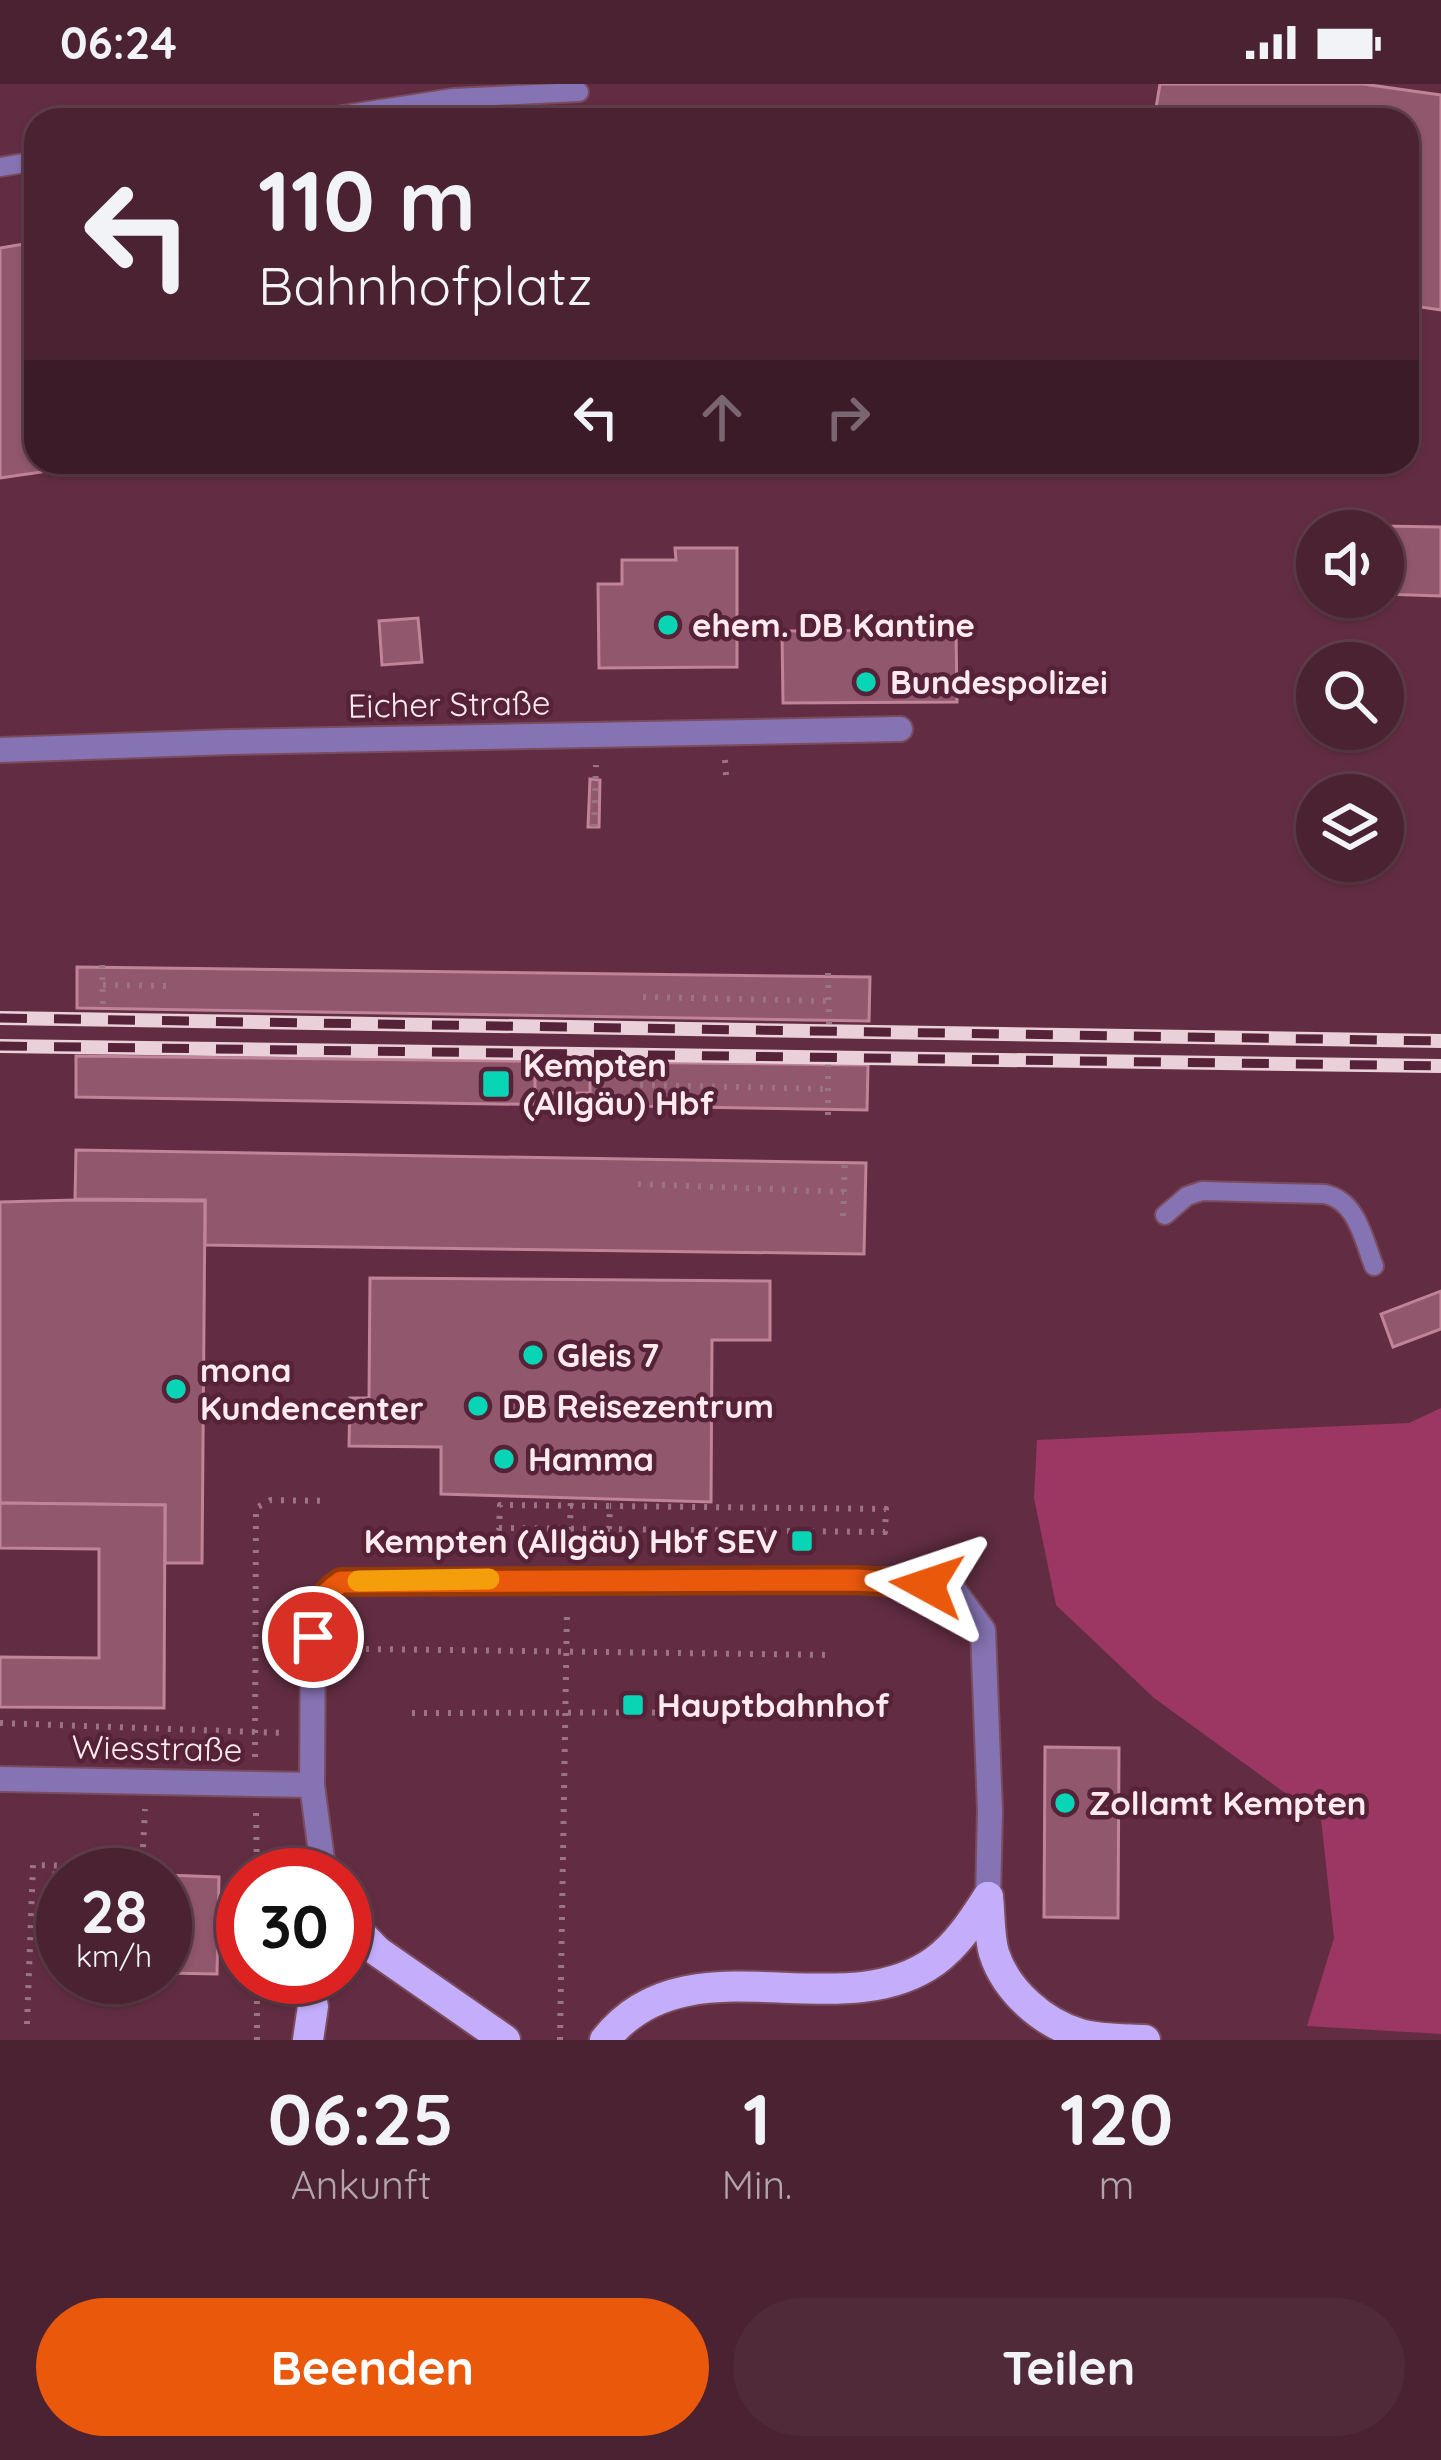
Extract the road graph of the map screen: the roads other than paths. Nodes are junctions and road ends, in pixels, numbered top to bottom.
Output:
1 (579, 92) dead end
2 (388, 108) edge
3 (900, 729) dead end
4 (0, 750) edge
5 (1166, 1215) dead end
6 (1374, 1267) dead end
7 (0, 1779) edge
8 (312, 1785) junction
9 (320, 1848) edge
10 (988, 1897) junction
11 (372, 1946) edge
12 (313, 2004) edge
13 (308, 2040) edge
14 (505, 2040) edge
15 (605, 2040) edge
16 (1145, 2040) edge

1 - 2 lane
3 - 4 street, Eicher Straße
5 - 6 lane
7 - 8 street, Wiesstraße
8 - 9 street
8 - 10 street
10 - 15 main road
10 - 16 main road
11 - 14 main road
12 - 13 main road

